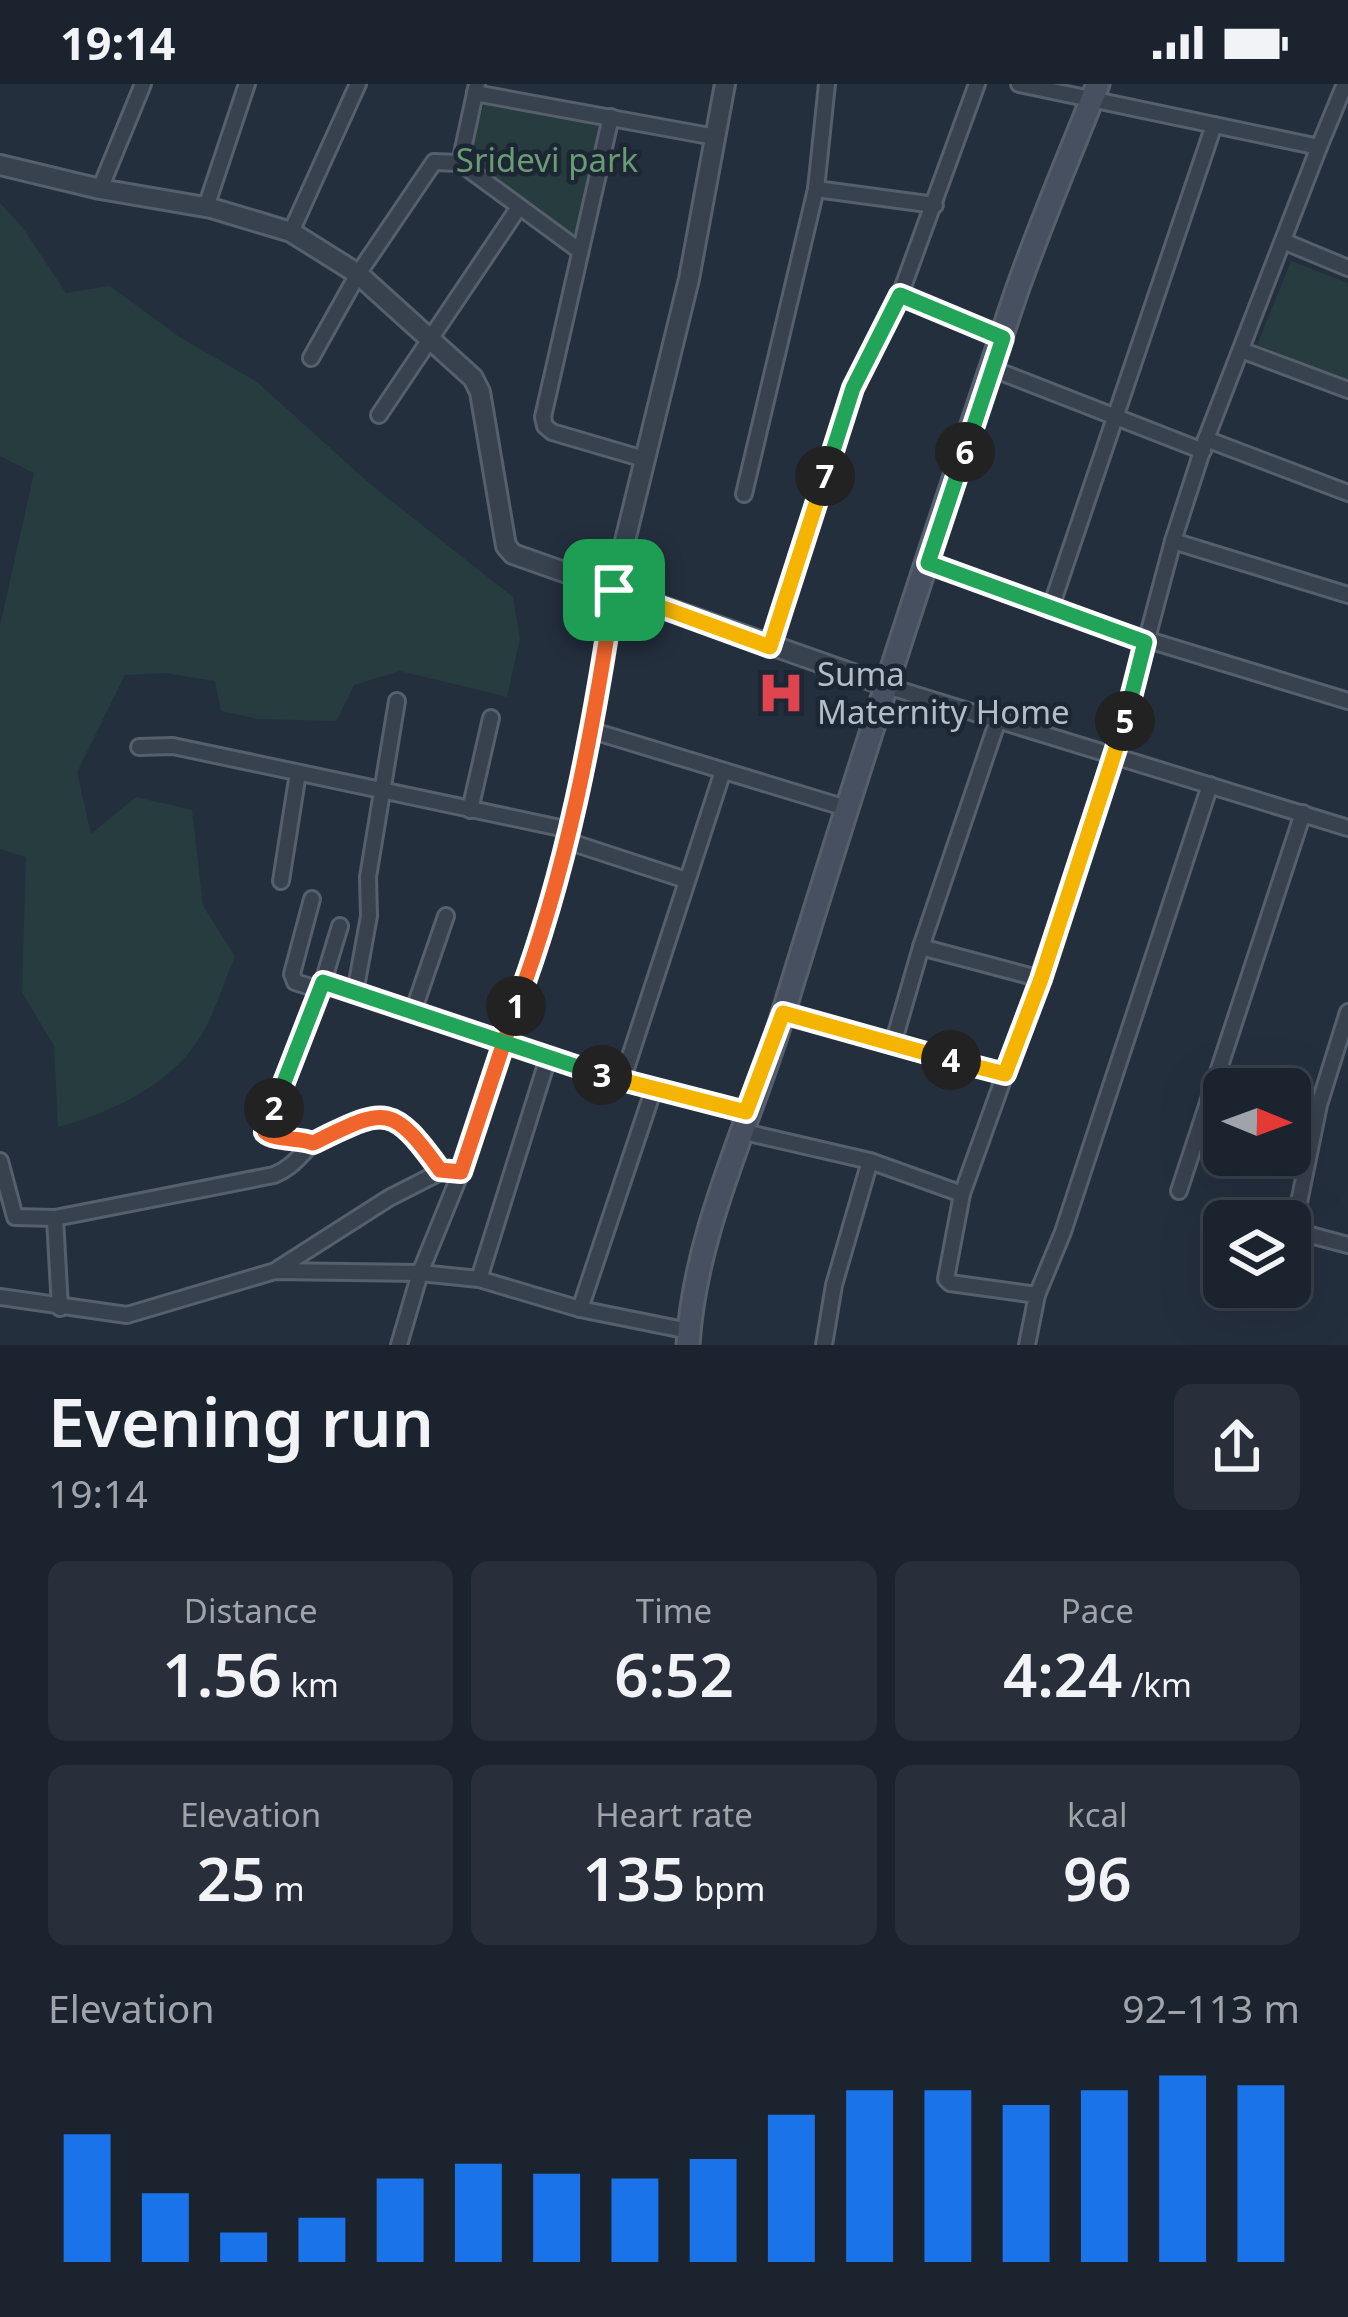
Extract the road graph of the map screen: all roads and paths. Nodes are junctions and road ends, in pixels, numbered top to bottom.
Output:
1 (143, 84) edge
2 (247, 84) edge
3 (358, 84) edge
4 (724, 84) edge
5 (827, 84) edge
6 (977, 84) edge
7 (1019, 84) edge
8 (1345, 84) edge
9 (476, 89) edge
10 (1094, 92) edge
11 (611, 117) junction
12 (1214, 125) junction
13 (715, 137) junction
14 (1319, 146) junction
15 (460, 163) junction
16 (0, 165) edge
17 (100, 189) junction
18 (816, 189) junction
19 (935, 205) junction
20 (519, 206) junction
21 (206, 207) junction
22 (291, 232) junction
23 (1282, 242) junction
24 (580, 250) junction
25 (1348, 268) edge
26 (358, 274) junction
27 (900, 295) junction
28 (431, 337) junction
29 (1003, 338) junction
30 (1241, 350) junction
31 (311, 358) dead end
32 (993, 369) junction
33 (1348, 390) edge
34 (379, 415) dead end
35 (1115, 416) junction
36 (1205, 445) junction
37 (644, 459) junction
38 (1348, 493) edge
39 (744, 494) dead end
40 (1173, 541) junction
41 (928, 563) junction
42 (614, 590) junction
43 (1348, 595) edge
44 (1050, 610) junction
45 (1145, 642) junction
46 (770, 647) junction
47 (887, 686) junction
48 (397, 701) dead end
49 (1348, 701) edge
50 (999, 717) junction
51 (491, 718) dead end
52 (590, 730) junction
53 (139, 746) dead end
54 (1116, 755) junction
55 (723, 771) junction
56 (298, 773) junction
57 (1210, 785) junction
58 (381, 791) junction
59 (846, 808) junction
60 (470, 810) junction
61 (1303, 813) junction
62 (1348, 828) edge
63 (569, 836) junction
64 (686, 880) junction
65 (280, 881) dead end
66 (312, 899) dead end
67 (446, 916) dead end
68 (340, 926) dead end
69 (921, 947) junction
70 (1041, 979) junction
71 (322, 986) junction
72 (356, 993) junction
73 (413, 1012) junction
74 (1348, 1012) edge
75 (783, 1013) junction
76 (502, 1042) junction
77 (893, 1044) junction
78 (548, 1058) junction
79 (1005, 1074) junction
80 (622, 1081) junction
81 (653, 1090) junction
82 (743, 1121) junction
83 (313, 1143) junction
84 (0, 1160) edge
85 (870, 1161) junction
86 (440, 1170) junction
87 (461, 1172) junction
88 (1179, 1191) dead end
89 (962, 1194) junction
90 (55, 1218) junction
91 (1348, 1245) edge
92 (275, 1271) junction
93 (420, 1273) junction
94 (479, 1279) junction
95 (1037, 1295) junction
96 (0, 1297) edge
97 (60, 1308) junction
98 (580, 1309) junction
99 (688, 1338) edge
100 (399, 1345) edge
101 (824, 1345) edge
102 (1028, 1345) edge

1 - 17 street
2 - 21 street
3 - 22 street
4 - 13 street
5 - 18 street
6 - 19 street
7 - 10 street
8 - 14 street
9 - 11 street
9 - 15 street
10 - 12 street
10 - 29 main road
11 - 13 street
11 - 24 street
12 - 14 street
12 - 35 street
13 - 37 street
14 - 23 street
15 - 20 street
15 - 26 street
16 - 17 street
17 - 21 street
18 - 19 street
18 - 39 street
19 - 27 street
20 - 24 street
20 - 28 street
21 - 22 street
22 - 26 street
23 - 25 street
23 - 30 street
24 - 37 street
26 - 28 street
26 - 31 street
27 - 29 street
27 - 46 street
28 - 34 street
28 - 42 street
29 - 32 main road
30 - 33 street
30 - 36 street
32 - 35 street
32 - 41 main road
35 - 36 street
35 - 44 street
36 - 38 street
36 - 40 street
37 - 42 street
40 - 43 street
40 - 45 street
41 - 44 street
41 - 47 main road
42 - 46 street
42 - 52 street
44 - 45 street
45 - 49 street
45 - 54 street
46 - 47 street
47 - 50 street
47 - 59 main road
48 - 58 street
50 - 54 street
50 - 69 street
51 - 60 street
52 - 55 street
52 - 63 street
53 - 56 street
54 - 57 street
54 - 70 street
55 - 59 street
55 - 64 street
56 - 58 street
56 - 65 street
57 - 61 street
57 - 95 street
58 - 60 street
58 - 72 street
59 - 75 main road
60 - 63 street
61 - 62 street
61 - 88 street
63 - 64 street
63 - 76 street
64 - 80 street
66 - 71 street
67 - 73 street
68 - 71 street
69 - 70 street
69 - 77 street
70 - 79 street
71 - 72 street
71 - 83 street
72 - 73 street
73 - 76 street
74 - 91 street
75 - 77 street
75 - 82 main road
76 - 78 street
76 - 87 street
77 - 79 street
78 - 80 street
78 - 94 street
79 - 89 street
80 - 81 street
81 - 82 street
81 - 98 street
82 - 85 street
82 - 99 main road
83 - 86 street
83 - 90 street
84 - 90 street
85 - 89 street
85 - 101 street
86 - 87 street
86 - 92 street
87 - 93 street
89 - 95 street
90 - 97 street
92 - 93 street
92 - 97 street
93 - 94 street
93 - 100 street
94 - 98 street
95 - 102 street
96 - 97 street
98 - 99 street

